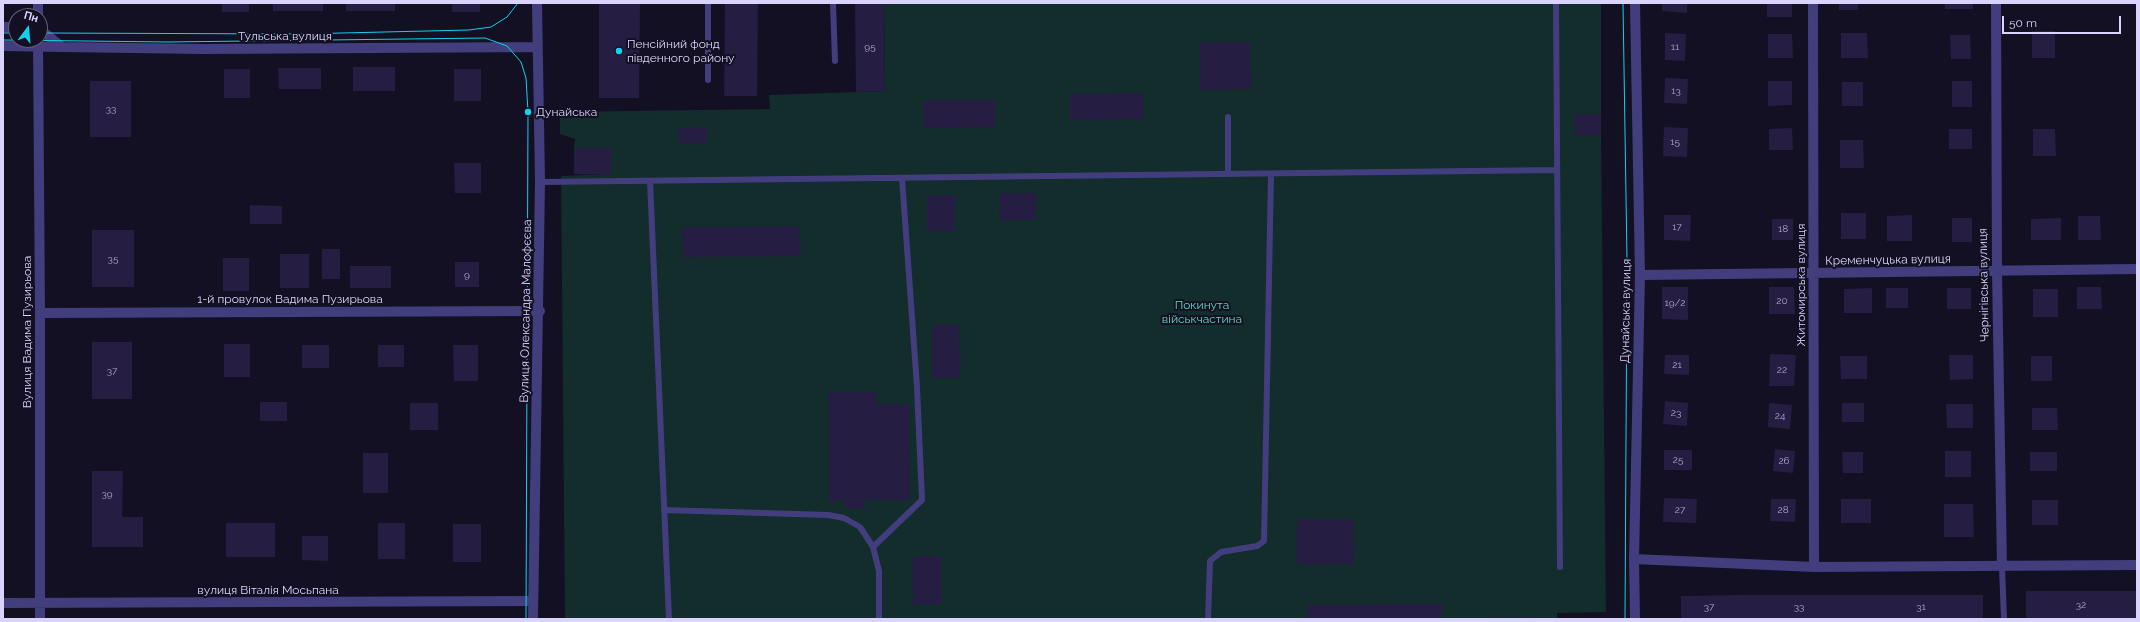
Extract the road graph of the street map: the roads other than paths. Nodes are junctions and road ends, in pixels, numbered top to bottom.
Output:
1 (536, 3) edge
2 (708, 3) edge
3 (833, 3) edge
4 (1556, 3) edge
5 (1636, 3) edge
6 (1813, 3) edge
7 (1996, 3) edge
8 (48, 36) edge
9 (48, 45) edge
10 (62, 47) junction
11 (537, 47) junction
12 (38, 48) edge
13 (835, 61) dead end
14 (708, 80) dead end
15 (1228, 117) dead end
16 (1557, 170) junction
17 (1228, 174) junction
18 (1271, 174) junction
19 (902, 178) junction
20 (650, 181) junction
21 (540, 182) junction
22 (2137, 269) edge
23 (1997, 271) junction
24 (1814, 274) junction
25 (1640, 275) junction
26 (540, 311) junction
27 (40, 313) junction
28 (664, 510) junction
29 (873, 547) junction
30 (1634, 559) junction
31 (2137, 565) edge
32 (1560, 567) dead end
33 (1814, 567) junction
34 (2002, 567) junction
35 (533, 601) junction
36 (3, 603) edge
37 (39, 604) junction
38 (40, 619) edge
39 (533, 619) edge
40 (669, 619) edge
41 (879, 619) edge
42 (1208, 619) edge
43 (1635, 619) edge
44 (2004, 619) edge

1 - 11 street, Вулиця Олександра Малофєєва
2 - 14 lane
3 - 13 lane
4 - 16 lane
5 - 25 street, Дунайська вулиця
6 - 24 street, Житомирська вулиця
7 - 23 street, Чернігівська вулиця
8 - 10 street
9 - 10 street, Тульська вулиця
10 - 11 street, Тульська вулиця
11 - 21 street, Вулиця Олександра Малофєєва
12 - 27 street, Вулиця Вадима Пузирьова
15 - 17 lane
16 - 18 lane
16 - 32 lane
17 - 18 lane
17 - 19 lane
18 - 42 lane
19 - 20 lane
19 - 29 lane
20 - 21 lane
20 - 28 lane
21 - 26 street, Вулиця Олександра Малофєєва
22 - 23 street, Кременчуцька вулиця
23 - 24 street, Кременчуцька вулиця
23 - 34 street, Чернігівська вулиця
24 - 25 street, Кременчуцька вулиця
24 - 33 street, Житомирська вулиця
25 - 30 street, Дунайська вулиця
26 - 27 street, 1-й провулок Вадима Пузирьова
26 - 35 street, Вулиця Олександра Малофєєва
27 - 37 street, Вулиця Вадима Пузирьова
28 - 29 lane
28 - 40 lane
29 - 41 lane
30 - 33 street
30 - 43 street, Дунайська вулиця
31 - 34 street
33 - 34 street
34 - 44 lane
35 - 37 street, вулиця Віталія Мосьпана
35 - 39 street, Вулиця Олександра Малофєєва
36 - 37 street, вулиця Віталія Мосьпана
37 - 38 street, Вулиця Вадима Пузирьова

